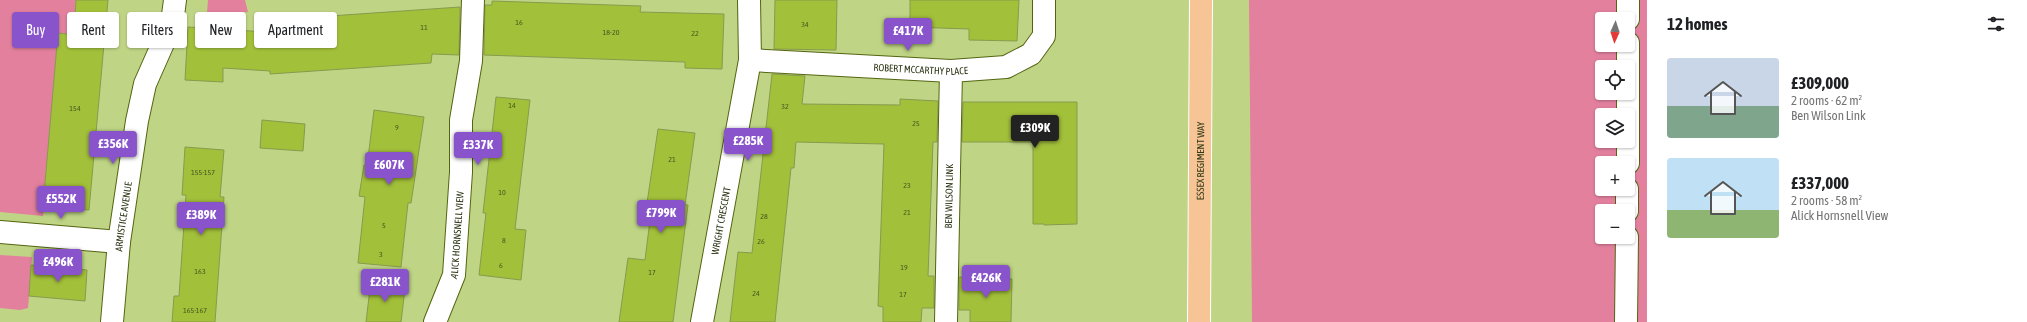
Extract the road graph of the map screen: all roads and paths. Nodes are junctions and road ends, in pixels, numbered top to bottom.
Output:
1 (166, 0) edge
2 (175, 0) edge
3 (473, 0) edge
4 (749, 0) edge
5 (1044, 0) edge
6 (1201, 0) edge
7 (1628, 0) edge
8 (169, 12) edge
9 (173, 12) edge
10 (1628, 12) edge
11 (161, 48) edge
12 (1628, 52) edge
13 (750, 60) junction
14 (951, 71) junction
15 (1628, 156) edge
16 (0, 232) edge
17 (119, 242) junction
18 (1627, 244) edge
19 (112, 322) edge
20 (435, 322) edge
21 (702, 322) edge
22 (946, 322) edge
23 (1199, 322) edge
24 (1626, 322) edge

1 - 8 street
2 - 9 street, ARMISTICE AVENUE
3 - 20 street, ALICK HORNSNELL VIEW
4 - 13 street, WRIGHT CRESCENT
5 - 14 street, ROBERT MCCARTHY PLACE
6 - 23 main road, ESSEX REGIMENT WAY
7 - 10 street
11 - 17 street, ARMISTICE AVENUE
12 - 15 street
13 - 14 street, ROBERT MCCARTHY PLACE
13 - 21 street, WRIGHT CRESCENT
14 - 22 street, BEN WILSON LINK
16 - 17 street
17 - 19 street, ARMISTICE AVENUE
18 - 24 street

